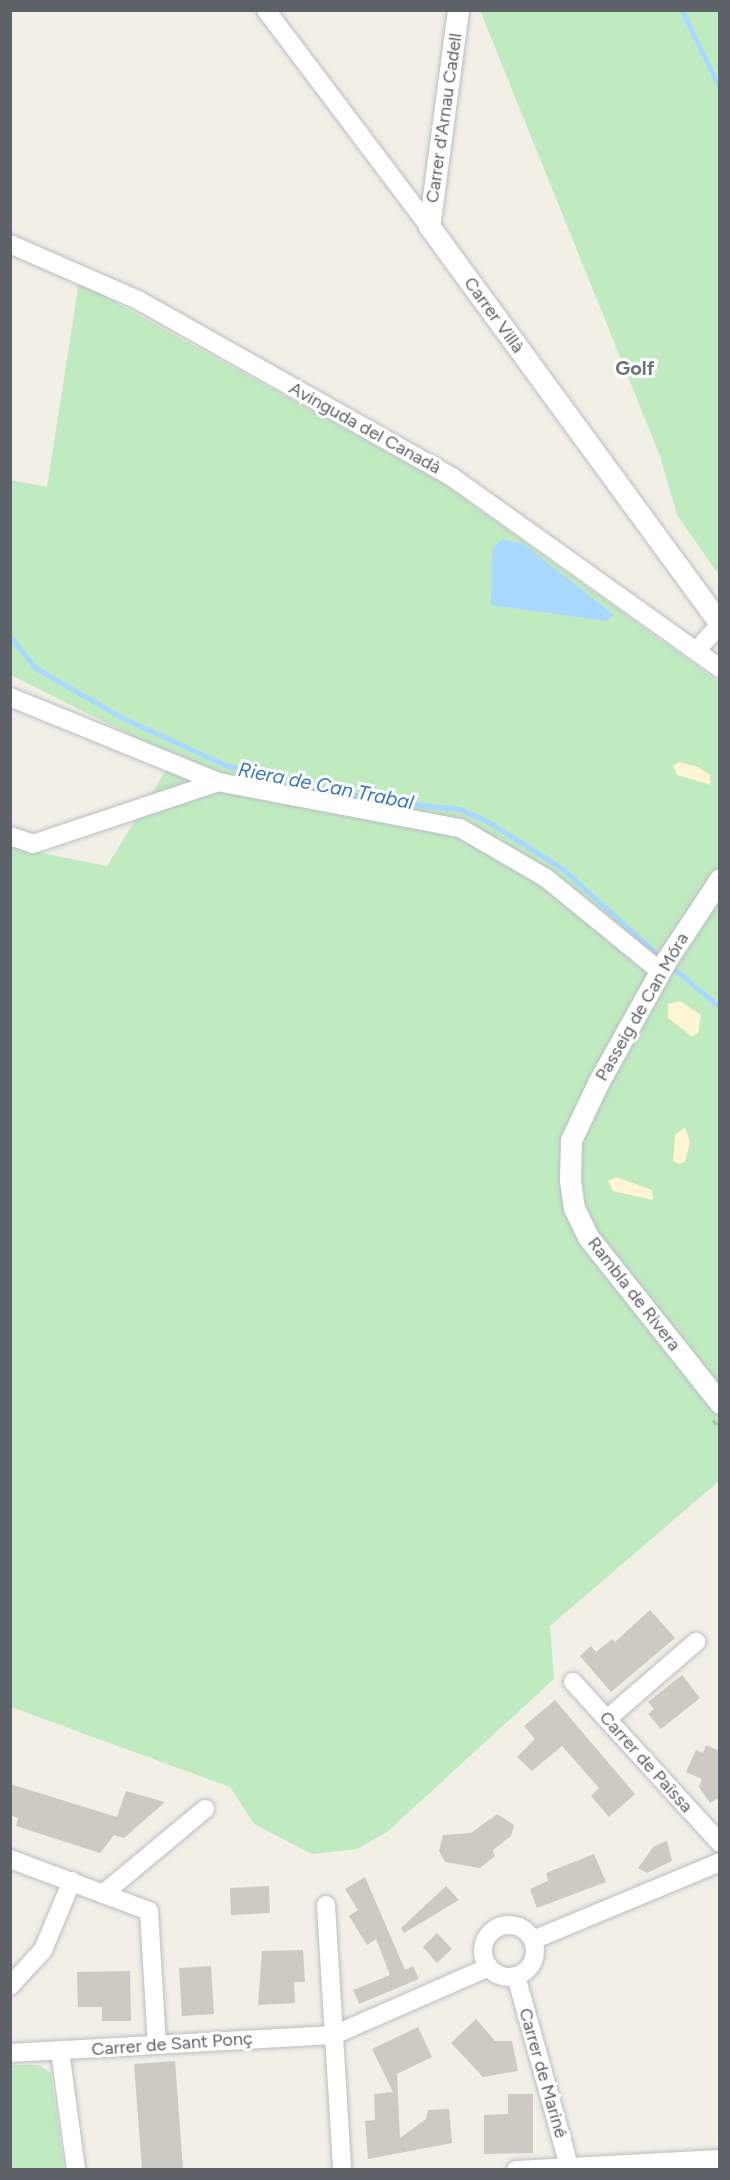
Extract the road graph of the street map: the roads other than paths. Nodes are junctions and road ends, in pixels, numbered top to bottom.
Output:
1 (266, 10) edge
2 (458, 10) edge
3 (429, 226) junction
4 (10, 243) edge
5 (720, 623) edge
6 (696, 651) junction
7 (720, 668) edge
8 (10, 697) edge
9 (218, 782) junction
10 (10, 836) edge
11 (720, 879) edge
12 (663, 966) junction
13 (571, 1140) joint
14 (720, 1403) edge
15 (696, 1642) dead end
16 (573, 1682) dead end
17 (607, 1719) junction
18 (205, 1809) dead end
19 (720, 1843) edge
20 (10, 1859) edge
21 (720, 1862) edge
22 (72, 1881) junction
23 (104, 1894) junction
24 (326, 1905) dead end
25 (533, 1940) junction
26 (489, 1967) junction
27 (516, 1976) junction
28 (10, 1986) edge
29 (334, 2035) junction
30 (157, 2044) junction
31 (60, 2051) junction
32 (10, 2053) edge
33 (720, 2159) edge
34 (570, 2167) edge
35 (75, 2169) edge
36 (342, 2169) edge
37 (516, 2169) edge

1 - 3 street, Carrer Villà
2 - 3 street, Carrer d'Arnau Cadell
3 - 5 street, Carrer Villà
4 - 6 street, Avinguda del Canadà
5 - 6 street
6 - 7 street, Avinguda del Canadà
8 - 9 street
9 - 10 street
9 - 12 street
11 - 12 street, Passeig de Can Móra
12 - 13 street, Passeig de Can Móra
13 - 14 street, Rambla de Rivera
15 - 17 street
16 - 17 street, Carrer de Païssa
17 - 19 street, Carrer de Païssa
18 - 23 street
20 - 22 street
21 - 25 street
22 - 23 street
22 - 28 street
23 - 30 street
24 - 29 street
25 - 26 street
25 - 27 street
26 - 27 street
26 - 29 street
27 - 34 street, Carrer de Mariné
29 - 30 street, Carrer de Sant Ponç
29 - 36 street
30 - 31 street, Carrer de Sant Ponç
31 - 32 street, Carrer de Sant Ponç
31 - 35 street
33 - 34 street
34 - 37 street

